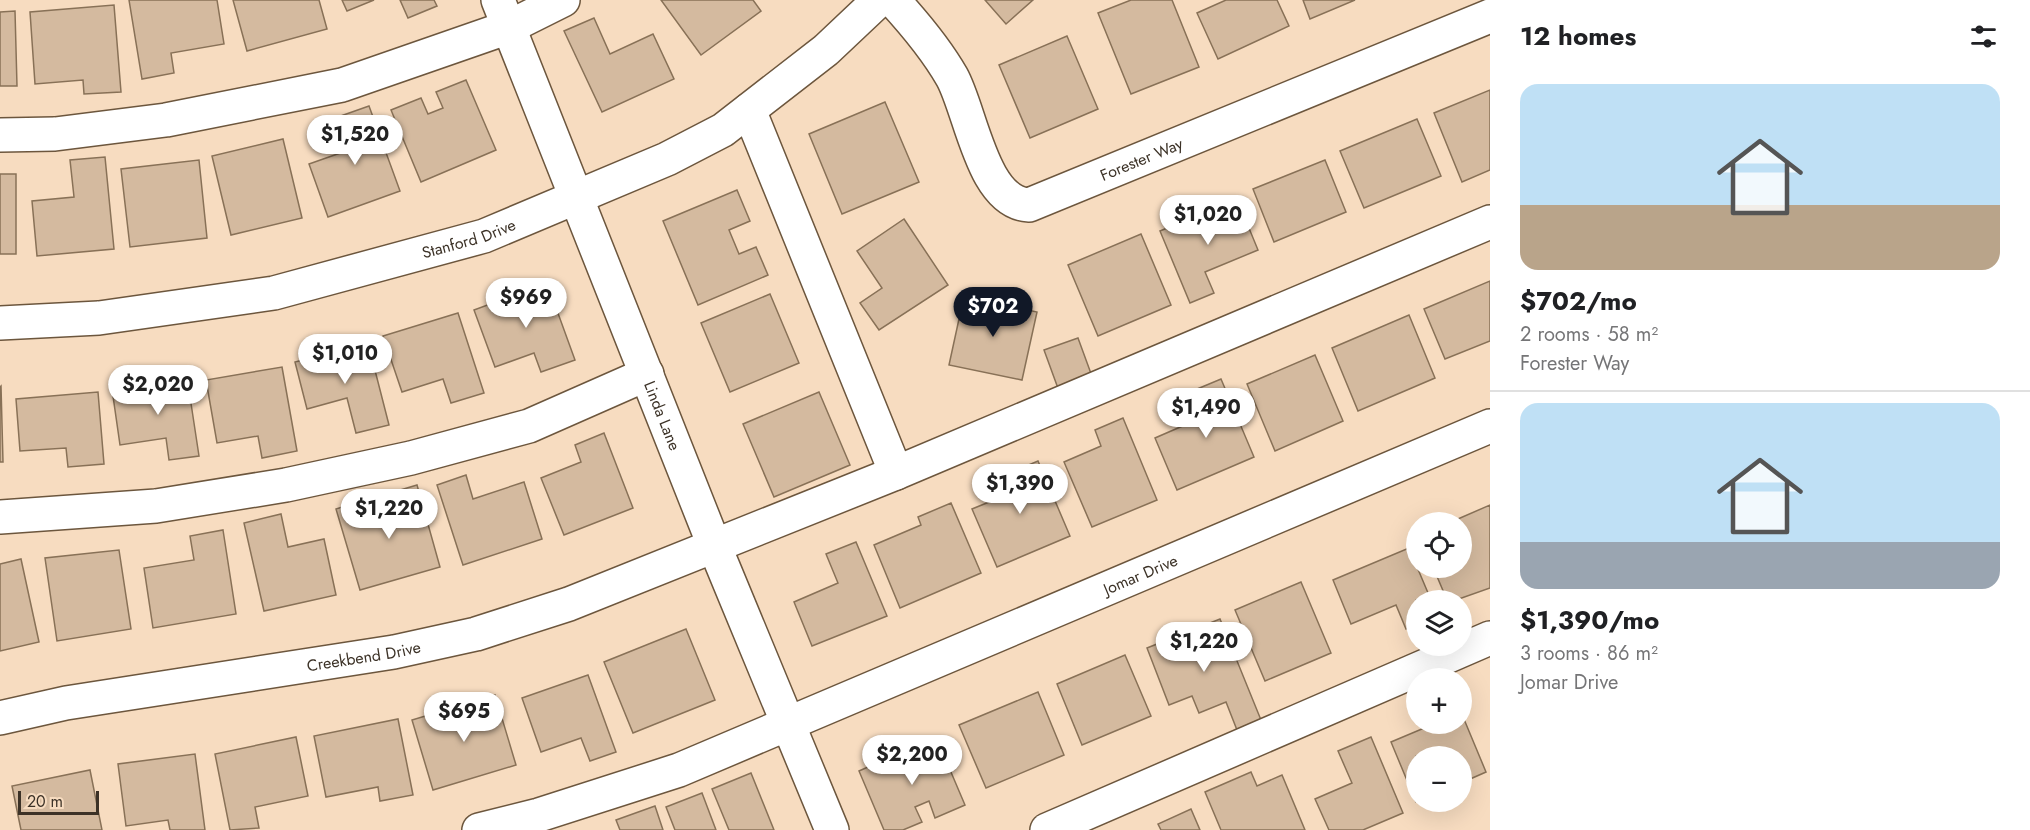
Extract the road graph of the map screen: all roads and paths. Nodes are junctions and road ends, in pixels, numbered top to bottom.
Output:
1 (563, 0) edge
2 (879, 0) edge
3 (893, 0) edge
4 (503, 14) edge
5 (1490, 16) edge
6 (749, 110) junction
7 (0, 135) edge
8 (577, 196) junction
9 (1490, 222) edge
10 (0, 323) edge
11 (647, 374) junction
12 (1490, 426) edge
13 (896, 473) junction
14 (0, 517) edge
15 (714, 545) junction
16 (1490, 638) edge
17 (0, 717) edge
18 (790, 724) junction
19 (479, 830) edge
20 (832, 830) edge
21 (1047, 830) edge

1 - 4 street
2 - 6 street, Stanford Drive
3 - 5 street, Forester Way
4 - 7 street
4 - 8 street, Linda Lane
6 - 8 street, Stanford Drive
6 - 13 street
8 - 10 street, Stanford Drive
8 - 11 street, Linda Lane
9 - 13 street, Creekbend Drive
11 - 14 street
11 - 15 street, Linda Lane
12 - 18 street, Jomar Drive
13 - 15 street, Creekbend Drive
15 - 17 street, Creekbend Drive
15 - 18 street, Linda Lane
16 - 21 street
18 - 19 street, Jomar Drive
18 - 20 street, Linda Lane

